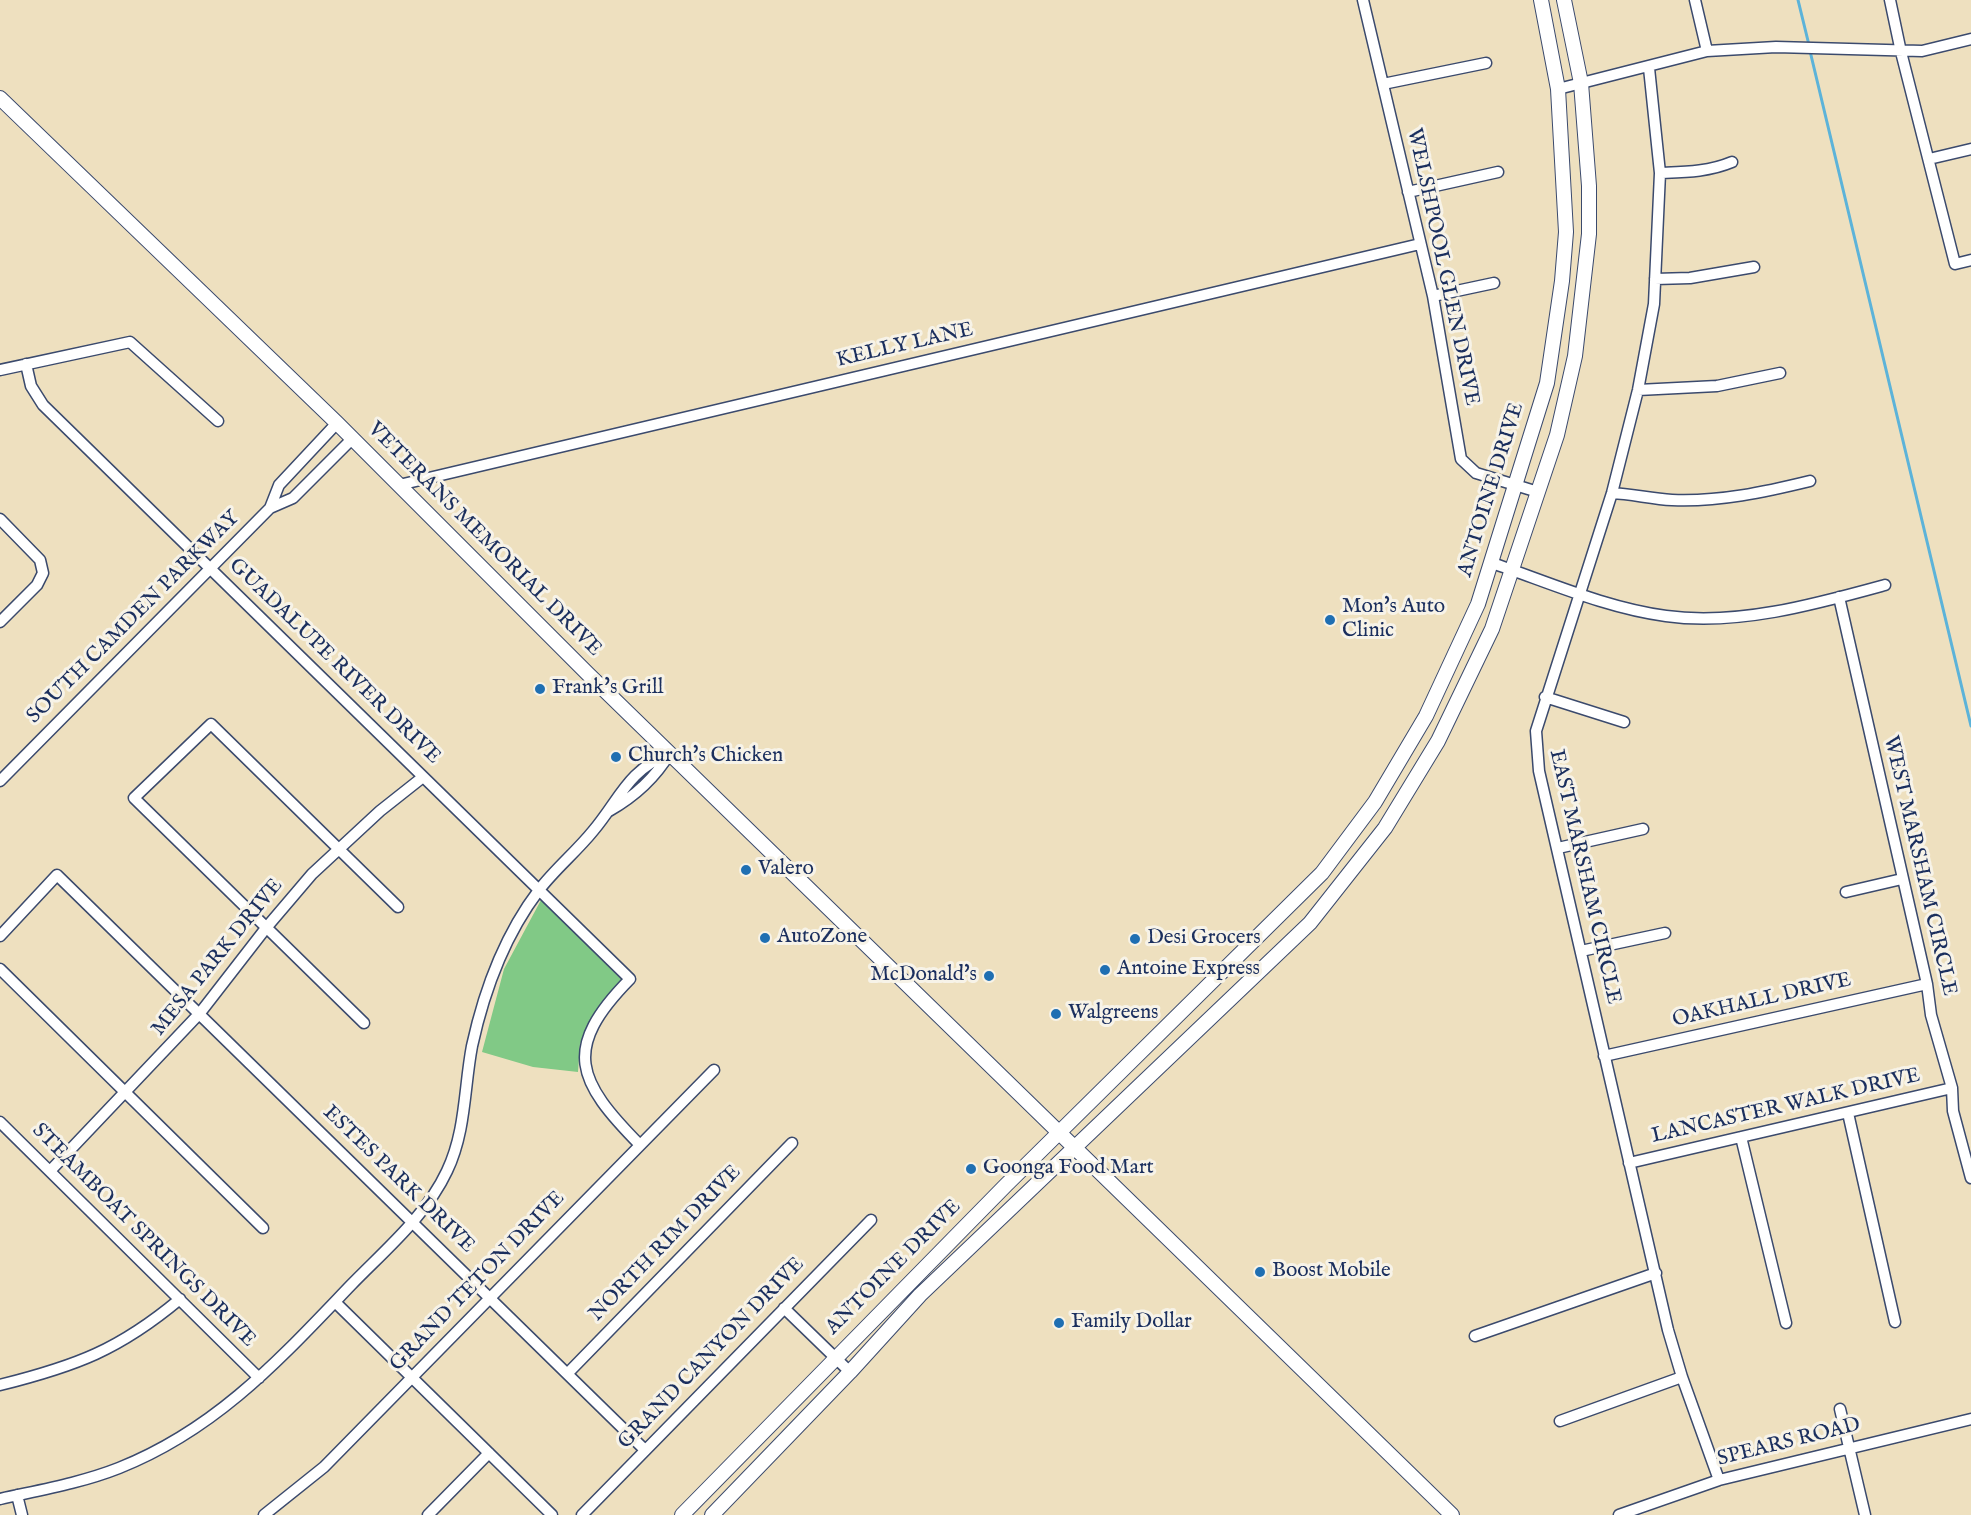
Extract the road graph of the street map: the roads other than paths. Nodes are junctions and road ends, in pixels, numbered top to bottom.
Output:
1 (1363, 0) edge
2 (1541, 0) edge
3 (1564, 0) edge
4 (1695, 0) edge
5 (1890, 0) edge
6 (1971, 39) edge
7 (1707, 51) junction
8 (1900, 52) junction
9 (1486, 63) dead end
10 (1648, 68) junction
11 (1581, 83) junction
12 (1383, 84) junction
13 (1558, 89) junction
14 (0, 98) edge
15 (1971, 149) edge
16 (1929, 159) junction
17 (1732, 162) dead end
18 (1498, 172) dead end
19 (1660, 173) junction
20 (1408, 192) junction
21 (1420, 244) junction
22 (1971, 260) edge
23 (1754, 267) dead end
24 (1655, 279) junction
25 (1562, 282) junction
26 (1494, 283) dead end
27 (1585, 285) junction
28 (1432, 296) junction
29 (26, 364) junction
30 (0, 370) edge
31 (1780, 373) dead end
32 (1638, 390) junction
33 (218, 421) dead end
34 (337, 423) junction
35 (352, 439) junction
36 (1810, 482) dead end
37 (399, 485) junction
38 (1517, 486) junction
39 (1538, 492) junction
40 (1612, 493) junction
41 (270, 508) junction
42 (0, 519) edge
43 (1492, 563) junction
44 (209, 567) junction
45 (1513, 570) junction
46 (1886, 585) dead end
47 (1579, 594) junction
48 (1839, 597) junction
49 (0, 622) edge
50 (1545, 697) junction
51 (1624, 722) dead end
52 (670, 753) junction
53 (423, 777) junction
54 (0, 781) edge
55 (1643, 829) dead end
56 (339, 848) junction
57 (1558, 848) junction
58 (1902, 879) junction
59 (538, 890) junction
60 (1846, 892) dead end
61 (398, 907) dead end
62 (266, 928) junction
63 (1665, 933) dead end
64 (0, 936) edge
65 (1581, 951) junction
66 (0, 969) edge
67 (1927, 984) junction
68 (200, 1013) junction
69 (364, 1023) dead end
70 (1605, 1056) junction
71 (714, 1070) dead end
72 (1952, 1088) junction
73 (126, 1094) junction
74 (1848, 1113) junction
75 (0, 1122) edge
76 (1060, 1132) junction
77 (1741, 1137) junction
78 (792, 1143) dead end
79 (640, 1145) junction
80 (1074, 1145) junction
81 (1629, 1163) junction
82 (50, 1171) junction
83 (1971, 1178) edge
84 (871, 1220) dead end
85 (413, 1221) junction
86 (263, 1228) dead end
87 (924, 1268) junction
88 (1656, 1273) junction
89 (936, 1279) junction
90 (491, 1298) junction
91 (180, 1299) junction
92 (334, 1302) junction
93 (784, 1308) junction
94 (1895, 1322) dead end
95 (1786, 1323) dead end
96 (1475, 1336) dead end
97 (835, 1357) junction
98 (850, 1372) junction
99 (568, 1373) junction
100 (1682, 1377) junction
101 (259, 1378) junction
102 (412, 1378) junction
103 (0, 1385) edge
104 (1840, 1409) dead end
105 (1971, 1419) edge
106 (1560, 1421) dead end
107 (1849, 1449) junction
108 (645, 1450) junction
109 (489, 1453) junction
110 (1719, 1480) junction
111 (17, 1495) junction
112 (0, 1499) edge
113 (22, 1515) edge
114 (264, 1515) edge
115 (429, 1515) edge
116 (552, 1515) edge
117 (582, 1515) edge
118 (682, 1515) edge
119 (712, 1515) edge
120 (1452, 1515) edge
121 (1619, 1515) edge
122 (1865, 1515) edge

1 - 12 street, WELSHPOOL GLEN DRIVE
2 - 13 main road, ANTOINE DRIVE
3 - 11 main road, ANTOINE DRIVE
4 - 7 street
5 - 8 street
6 - 8 street
7 - 8 street
7 - 10 street
8 - 16 street
9 - 12 street
10 - 11 street
10 - 19 street, EAST MARSHAM CIRCLE
11 - 13 street
11 - 27 main road, ANTOINE DRIVE
12 - 20 street, WELSHPOOL GLEN DRIVE
13 - 25 main road, ANTOINE DRIVE
14 - 34 main road, VETERANS MEMORIAL DRIVE
15 - 16 street
16 - 22 street
17 - 19 street
18 - 20 street
19 - 24 street, EAST MARSHAM CIRCLE
20 - 21 street, WELSHPOOL GLEN DRIVE
21 - 28 street, WELSHPOOL GLEN DRIVE
21 - 37 street, KELLY LANE
23 - 24 street
24 - 32 street, EAST MARSHAM CIRCLE
25 - 27 main road
25 - 38 main road, ANTOINE DRIVE
26 - 28 street
27 - 39 main road, ANTOINE DRIVE
28 - 38 street, WELSHPOOL GLEN DRIVE
29 - 30 street
29 - 33 street
29 - 44 street, GUADALUPE RIVER DRIVE
31 - 32 street
32 - 40 street, EAST MARSHAM CIRCLE
34 - 35 main road, VETERANS MEMORIAL DRIVE
34 - 41 street, SOUTH CAMDEN PARKWAY
35 - 37 main road, VETERANS MEMORIAL DRIVE
35 - 41 street, SOUTH CAMDEN PARKWAY
36 - 40 street
37 - 52 main road, VETERANS MEMORIAL DRIVE
38 - 39 street, WELSHPOOL GLEN DRIVE
38 - 43 main road, ANTOINE DRIVE
39 - 45 main road, ANTOINE DRIVE
40 - 47 street, EAST MARSHAM CIRCLE
41 - 44 street, SOUTH CAMDEN PARKWAY
42 - 49 street
43 - 45 street
43 - 76 main road, ANTOINE DRIVE
44 - 53 street, GUADALUPE RIVER DRIVE
44 - 54 street, SOUTH CAMDEN PARKWAY
45 - 47 street
45 - 80 main road, ANTOINE DRIVE
46 - 48 street
47 - 48 street
47 - 50 street, EAST MARSHAM CIRCLE
48 - 58 street, WEST MARSHAM CIRCLE
50 - 51 street
50 - 57 street, EAST MARSHAM CIRCLE
52 - 59 street
52 - 76 main road, VETERANS MEMORIAL DRIVE
53 - 56 street, MESA PARK DRIVE
53 - 59 street, GUADALUPE RIVER DRIVE
55 - 57 street
56 - 61 street
56 - 62 street, MESA PARK DRIVE
56 - 62 street
57 - 65 street, EAST MARSHAM CIRCLE
58 - 60 street
58 - 67 street, WEST MARSHAM CIRCLE
59 - 79 street, GUADALUPE RIVER DRIVE
59 - 85 street
62 - 68 street, MESA PARK DRIVE
62 - 69 street
63 - 65 street
64 - 68 street, ESTES PARK DRIVE
65 - 70 street, EAST MARSHAM CIRCLE
66 - 73 street
67 - 70 street, OAKHALL DRIVE
67 - 72 street, WEST MARSHAM CIRCLE
68 - 73 street, MESA PARK DRIVE
68 - 85 street, ESTES PARK DRIVE
70 - 81 street, EAST MARSHAM CIRCLE
71 - 79 street, GRAND TETON DRIVE
72 - 74 street, LANCASTER WALK DRIVE
72 - 83 street, WEST MARSHAM CIRCLE
73 - 82 street, MESA PARK DRIVE
73 - 86 street
74 - 77 street, LANCASTER WALK DRIVE
74 - 94 street
75 - 82 street, STEAMBOAT SPRINGS DRIVE
76 - 80 main road, VETERANS MEMORIAL DRIVE
76 - 87 main road, ANTOINE DRIVE
77 - 81 street, LANCASTER WALK DRIVE
77 - 95 street
78 - 99 street, NORTH RIM DRIVE
79 - 90 street, GRAND TETON DRIVE
80 - 89 main road, ANTOINE DRIVE
80 - 120 main road, VETERANS MEMORIAL DRIVE
81 - 88 street, EAST MARSHAM CIRCLE
82 - 91 street, STEAMBOAT SPRINGS DRIVE
84 - 93 street, GRAND CANYON DRIVE
85 - 90 street, ESTES PARK DRIVE
85 - 92 street
87 - 89 main road
87 - 97 main road, ANTOINE DRIVE
88 - 96 street
88 - 100 street, EAST MARSHAM CIRCLE
89 - 98 main road, ANTOINE DRIVE
90 - 99 street, ESTES PARK DRIVE
90 - 102 street, GRAND TETON DRIVE
91 - 101 street, STEAMBOAT SPRINGS DRIVE
91 - 103 street
92 - 101 street
92 - 102 street
93 - 97 street
93 - 108 street, GRAND CANYON DRIVE
97 - 98 street
97 - 118 main road, ANTOINE DRIVE
98 - 119 main road, ANTOINE DRIVE
99 - 108 street, ESTES PARK DRIVE
100 - 106 street
100 - 110 street, EAST MARSHAM CIRCLE
101 - 111 street
102 - 109 street
102 - 114 street, GRAND TETON DRIVE
104 - 107 street
105 - 107 street, SPEARS ROAD
107 - 110 street, SPEARS ROAD
107 - 122 street
108 - 117 street, GRAND CANYON DRIVE
109 - 115 street
109 - 116 street
110 - 121 street, SPEARS ROAD
111 - 112 street
111 - 113 street

